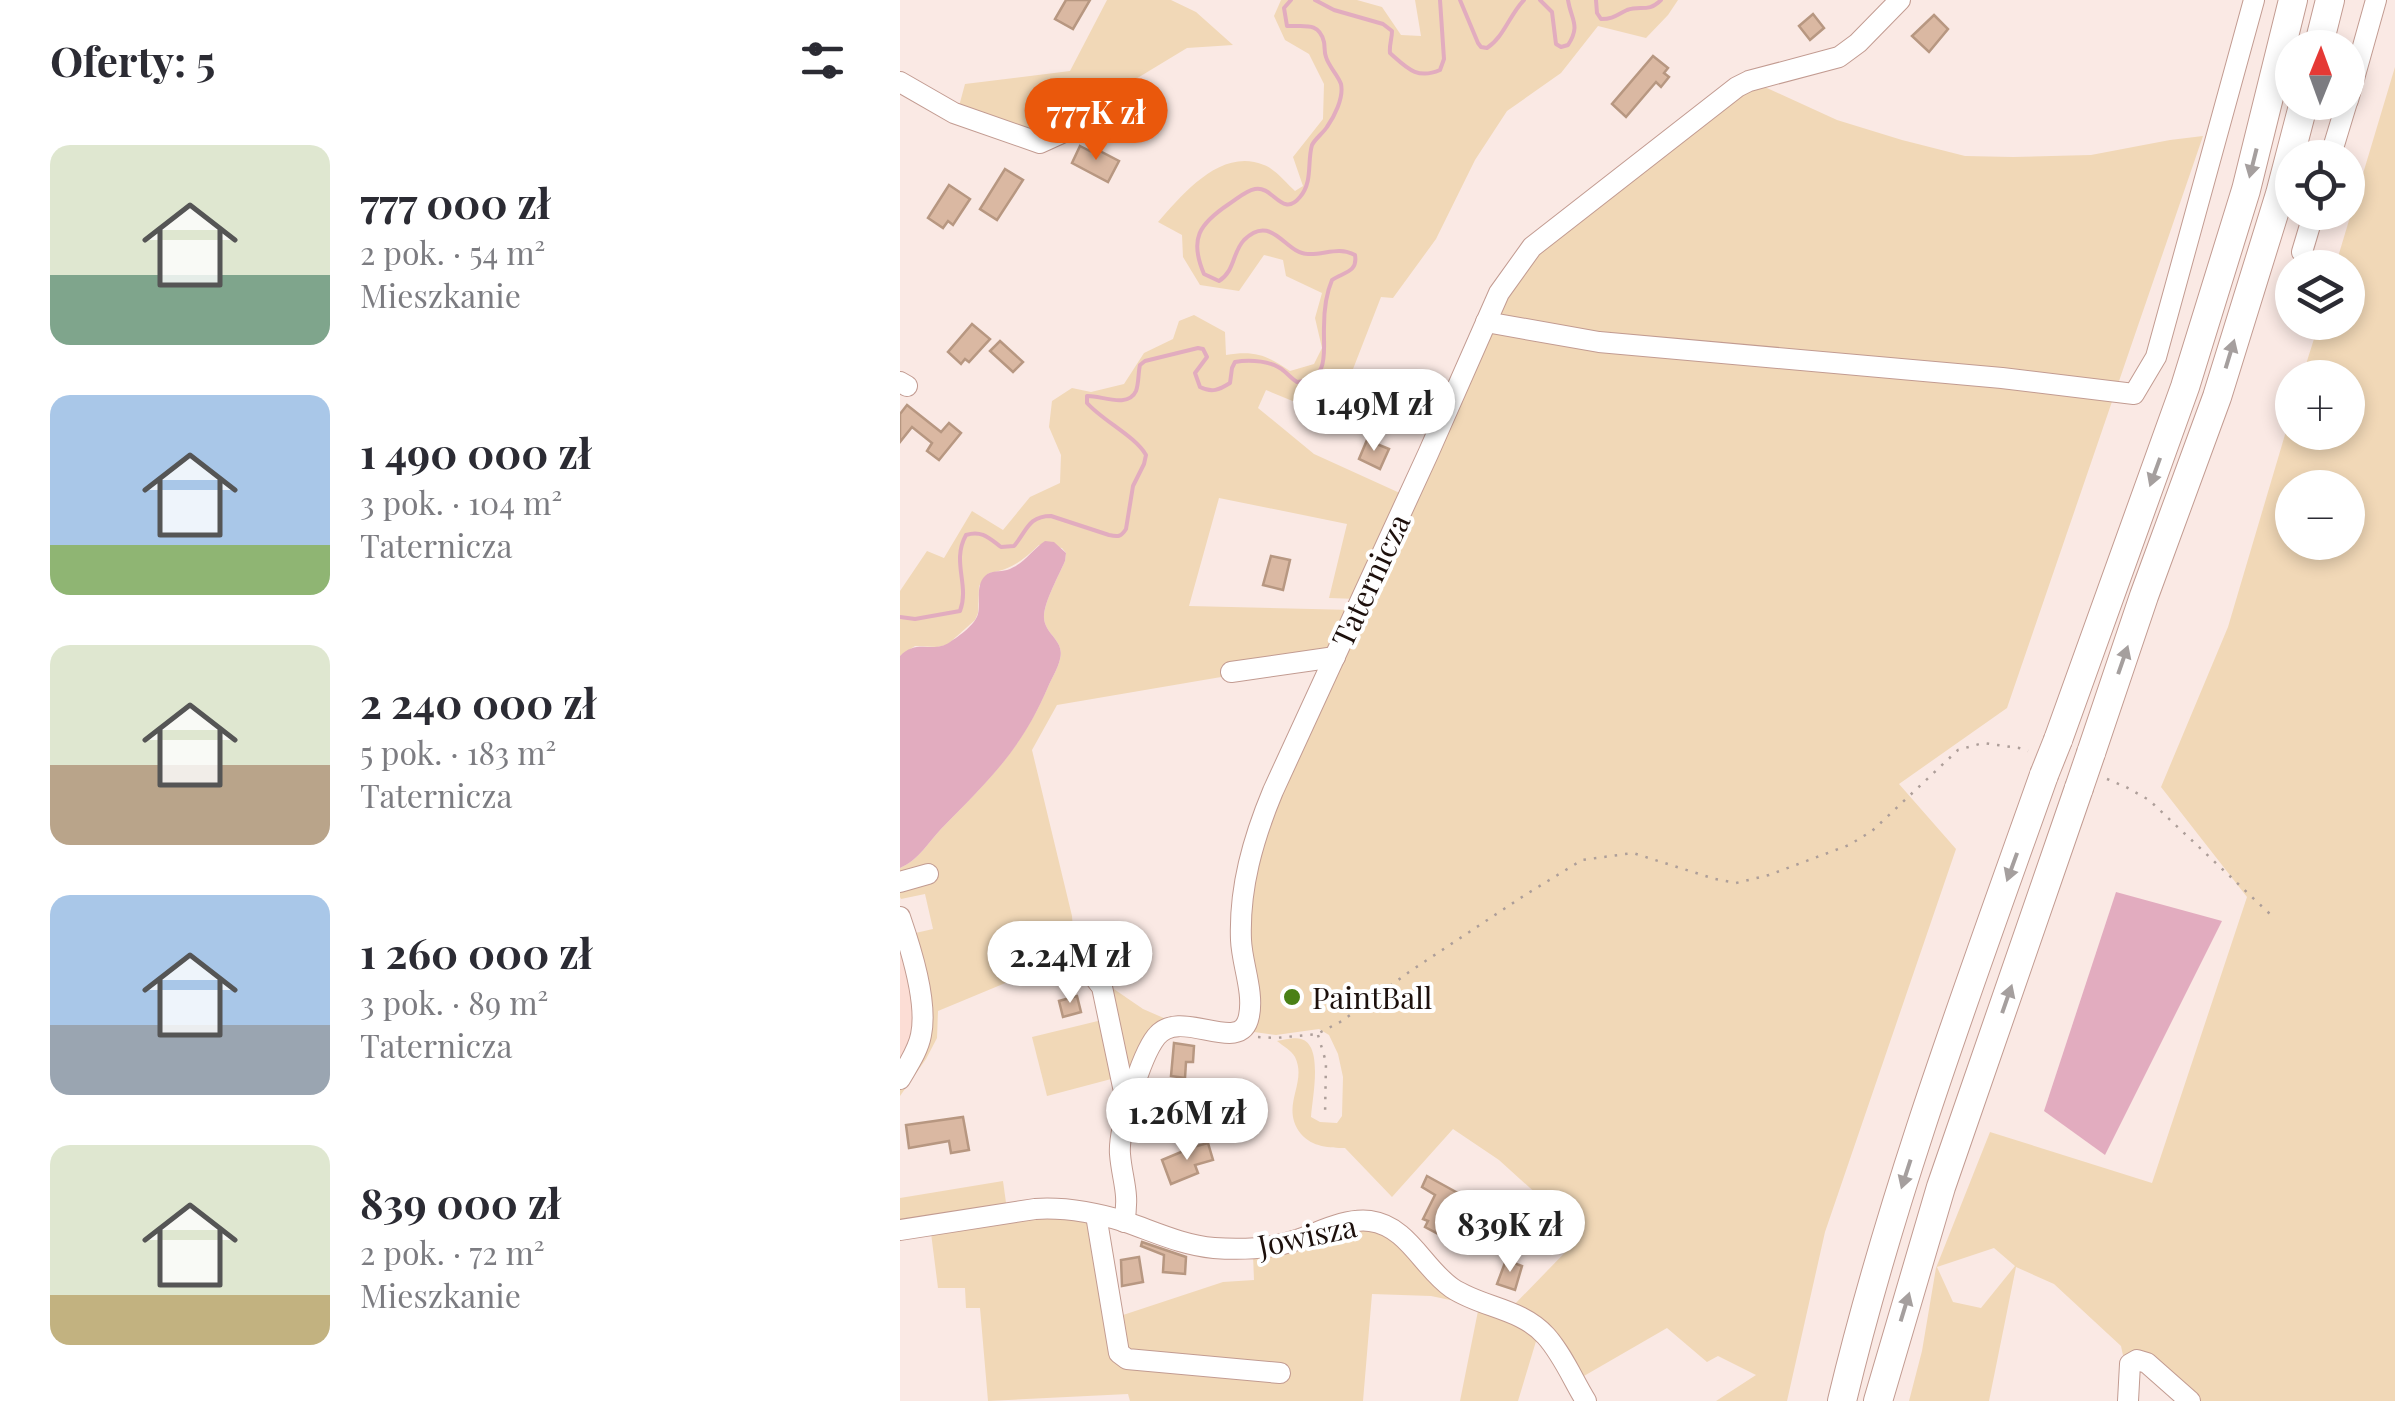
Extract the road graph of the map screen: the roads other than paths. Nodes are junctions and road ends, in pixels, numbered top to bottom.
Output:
1 (1900, 0) edge
2 (2254, 0) edge
3 (2293, 0) edge
4 (2330, 0) edge
5 (2376, 0) edge
6 (2322, 30) edge
7 (2365, 38) edge
8 (900, 82) edge
9 (1128, 110) dead end
10 (2299, 120) edge
11 (1486, 322) junction
12 (1335, 657) junction
13 (1231, 672) dead end
14 (928, 874) dead end
15 (900, 882) edge
16 (900, 917) edge
17 (1074, 952) dead end
18 (900, 1079) edge
19 (1130, 1103) junction
20 (1096, 1214) junction
21 (1124, 1222) junction
22 (900, 1230) edge
23 (1280, 1373) dead end
24 (1586, 1401) edge
25 (1842, 1401) edge
26 (1878, 1401) edge
27 (2128, 1401) edge
28 (2190, 1401) edge

1 - 11 street, Taternicza
2 - 11 street
3 -> 25 highway, bridge
4 - 6 highway
5 - 7 street
8 - 9 street
26 -> 10 highway, bridge
11 - 12 street, Taternicza
12 - 13 street
12 - 19 street, Taternicza
14 - 15 street
16 - 18 street
17 - 19 street
19 - 21 street
20 - 21 street, Jowisza
20 - 22 street, Jowisza
20 - 23 street
21 - 24 street, Jowisza
27 - 28 street

